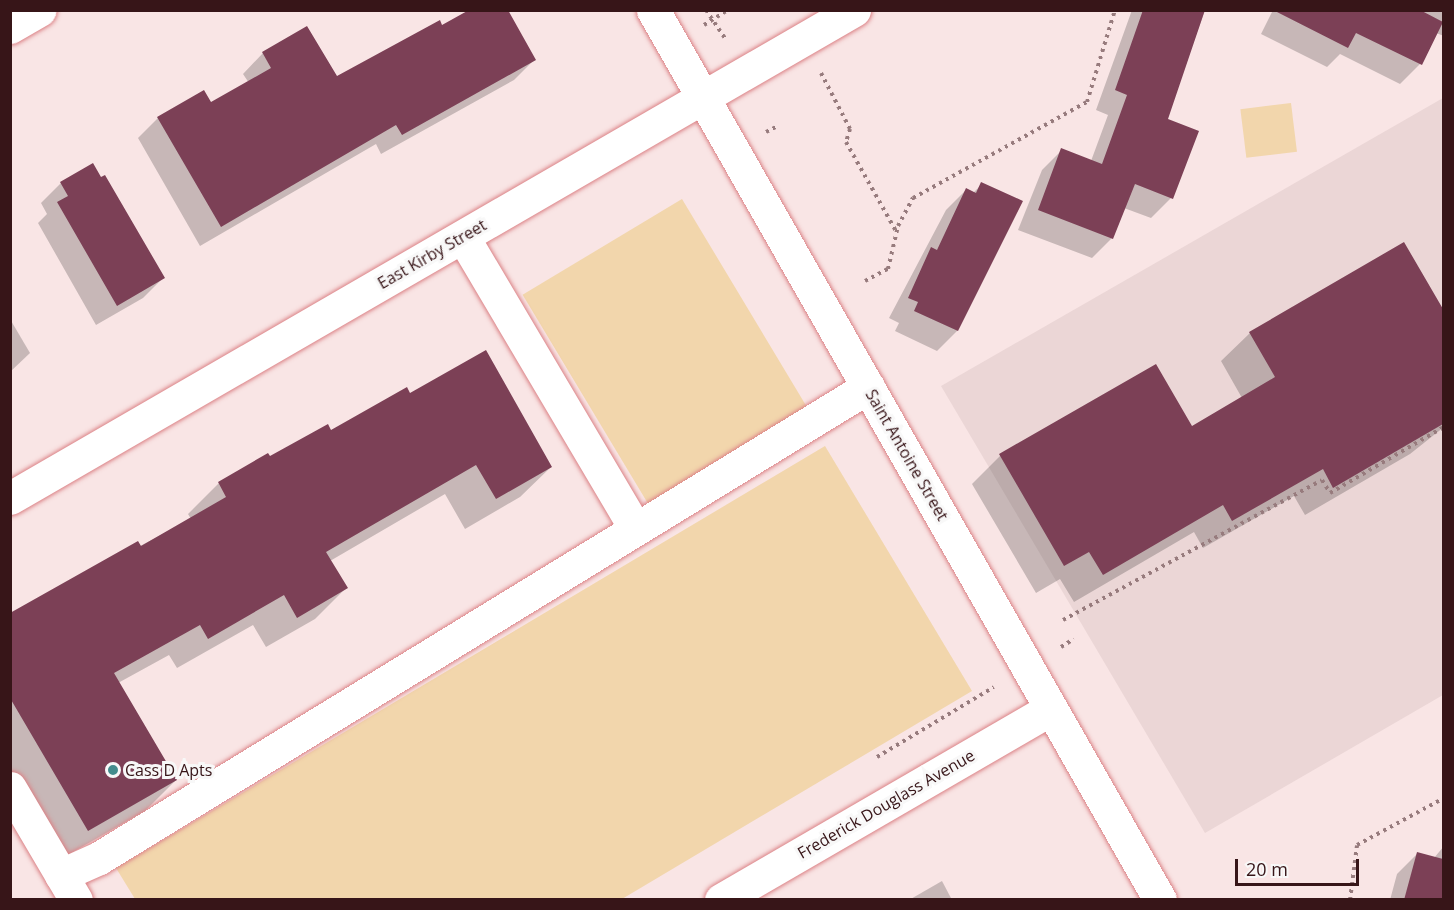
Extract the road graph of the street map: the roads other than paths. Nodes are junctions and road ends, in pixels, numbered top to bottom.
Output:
1 (40, 10) edge
2 (653, 10) edge
3 (854, 10) edge
4 (10, 27) edge
5 (704, 98) junction
6 (463, 237) junction
7 (868, 387) junction
8 (10, 498) edge
9 (636, 529) junction
10 (1051, 709) junction
11 (10, 788) edge
12 (69, 887) edge
13 (722, 900) edge
14 (1160, 900) edge

1 - 4 street
2 - 5 street, Saint Antoine Street
3 - 5 street, East Kirby Street
5 - 6 street, East Kirby Street
5 - 7 street, Saint Antoine Street
6 - 8 street, East Kirby Street
6 - 9 street
7 - 9 street
7 - 10 street, Saint Antoine Street
9 - 12 street
10 - 13 street, Frederick Douglass Avenue
10 - 14 street, Saint Antoine Street
11 - 12 street

